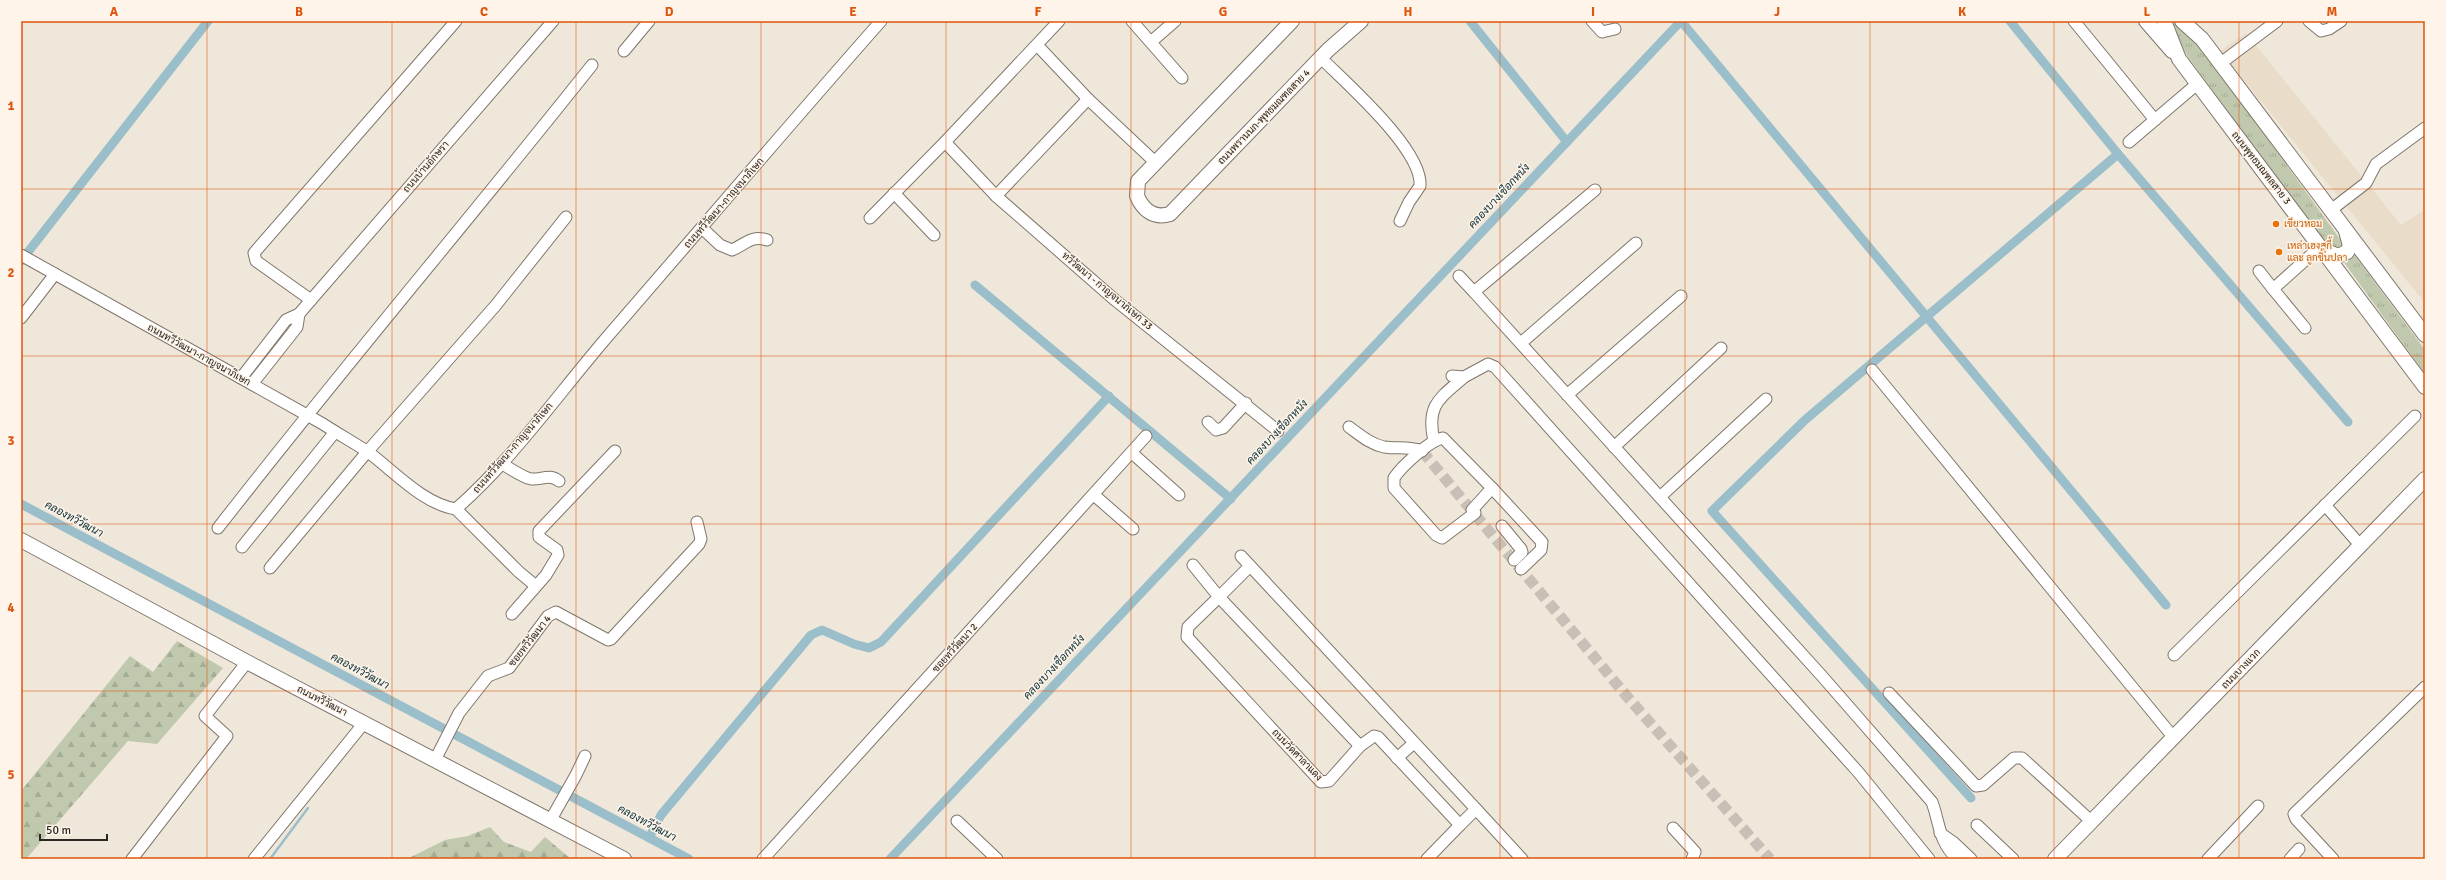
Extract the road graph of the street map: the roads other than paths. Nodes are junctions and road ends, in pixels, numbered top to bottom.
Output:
1 (456, 21) edge
2 (553, 21) edge
3 (650, 21) edge
4 (881, 21) edge
5 (1059, 21) edge
6 (1132, 21) edge
7 (1175, 21) edge
8 (1292, 21) edge
9 (1361, 21) edge
10 (1592, 21) edge
11 (2074, 21) edge
12 (2146, 21) edge
13 (2164, 21) edge
14 (2182, 21) edge
15 (2192, 21) edge
16 (2277, 21) edge
17 (2309, 21) edge
18 (2340, 21) edge
19 (1614, 29) dead end
20 (2202, 39) junction
21 (1152, 41) junction
22 (1037, 45) junction
23 (624, 51) dead end
24 (1321, 58) junction
25 (2179, 59) junction
26 (2221, 63) junction
27 (592, 65) dead end
28 (1182, 78) dead end
29 (2197, 84) junction
30 (1088, 99) junction
31 (2155, 120) junction
32 (2425, 128) edge
33 (945, 142) junction
34 (2129, 142) dead end
35 (1155, 162) junction
36 (1595, 190) dead end
37 (894, 193) junction
38 (996, 196) junction
39 (2331, 210) junction
40 (566, 217) dead end
41 (870, 218) dead end
42 (1400, 221) dead end
43 (702, 228) junction
44 (2346, 229) junction
45 (934, 235) dead end
46 (767, 240) dead end
47 (1636, 243) dead end
48 (2322, 248) junction
49 (21, 255) edge
50 (2259, 271) dead end
51 (55, 274) junction
52 (1459, 276) dead end
53 (2273, 289) junction
54 (1474, 292) junction
55 (1681, 296) dead end
56 (311, 300) junction
57 (299, 314) junction
58 (21, 318) edge
59 (2305, 328) dead end
60 (2425, 335) edge
61 (1521, 343) junction
62 (1721, 348) dead end
63 (1872, 370) dead end
64 (1452, 376) dead end
65 (1464, 376) junction
66 (241, 378) junction
67 (252, 384) junction
68 (2425, 387) edge
69 (1567, 395) junction
70 (1766, 398) dead end
71 (1246, 403) junction
72 (307, 415) junction
73 (2415, 416) dead end
74 (1208, 422) dead end
75 (1349, 427) dead end
76 (1278, 430) dead end
77 (335, 432) junction
78 (1146, 436) dead end
79 (1434, 441) junction
80 (1614, 447) junction
81 (615, 451) dead end
82 (1422, 451) junction
83 (367, 452) junction
84 (1132, 454) junction
85 (502, 464) junction
86 (2425, 479) edge
87 (559, 481) dead end
88 (1492, 488) junction
89 (1179, 494) dead end
90 (1094, 495) junction
91 (1660, 497) junction
92 (2325, 505) junction
93 (456, 509) junction
94 (697, 522) dead end
95 (1502, 526) dead end
96 (218, 528) dead end
97 (1133, 529) dead end
98 (21, 540) edge
99 (2360, 545) junction
100 (242, 547) dead end
101 (1241, 556) dead end
102 (1514, 560) dead end
103 (1192, 565) dead end
104 (1250, 566) junction
105 (270, 568) dead end
106 (1521, 569) dead end
107 (536, 586) junction
108 (1219, 597) junction
109 (512, 614) dead end
110 (2174, 655) dead end
111 (247, 662) junction
112 (2425, 687) edge
113 (1889, 693) dead end
114 (364, 723) junction
115 (2174, 738) junction
116 (1414, 743) junction
117 (1360, 746) junction
118 (585, 756) dead end
119 (1397, 758) junction
120 (434, 760) junction
121 (2258, 806) dead end
122 (1476, 809) junction
123 (553, 815) junction
124 (957, 821) dead end
125 (2091, 821) junction
126 (1460, 825) junction
127 (1977, 825) dead end
128 (1673, 828) dead end
129 (1940, 833) junction
130 (2299, 850) dead end
131 (132, 859) edge
132 (254, 859) edge
133 (624, 859) edge
134 (763, 859) edge
135 (997, 859) edge
136 (1427, 859) edge
137 (1522, 859) edge
138 (1692, 859) edge
139 (1929, 859) edge
140 (1957, 859) edge
141 (1971, 859) edge
142 (2013, 859) edge
143 (2055, 859) edge
144 (2208, 859) edge
145 (2290, 859) edge
146 (2333, 859) edge

1 - 56 street
2 - 56 street, ถนนบ้านอักษรา
3 - 23 street
4 - 43 street, ถนนทวีวัฒนา-กาญจนาภิเษก
5 - 22 street
6 - 21 street
7 - 21 street
8 - 35 main road
9 - 24 main road, ถนนพรานนก-พุทธมณฑลสาย 4
10 - 19 street
11 - 31 street
12 - 25 main road
13 - 25 main road, ถนนพุทธมณฑลสาย 3
14 - 20 main road
15 - 20 main road
16 - 26 street
17 - 18 street
20 - 26 main road
21 - 28 street
22 - 30 street
22 - 33 street
24 - 35 main road, ถนนพรานนก-พุทธมณฑลสาย 4
24 - 42 street
25 - 29 main road, ถนนพุทธมณฑลสาย 3
26 - 39 main road
27 - 72 street
29 - 31 street
29 - 48 main road, ถนนพุทธมณฑลสาย 3
30 - 35 street
30 - 38 street
31 - 34 street
32 - 39 street
33 - 37 street
33 - 38 street, ทวีวัฒนา - กาญจนาภิเษก 33
36 - 54 street
37 - 41 street
37 - 45 street
38 - 71 street, ทวีวัฒนา - กาญจนาภิเษก 33
39 - 44 main road
40 - 83 street
43 - 46 street
43 - 85 street, ถนนทวีวัฒนา-กาญจนาภิเษก
44 - 48 main road
44 - 60 main road
47 - 61 street
48 - 53 street
48 - 68 main road, ถนนพุทธมณฑลสาย 3
49 - 51 street, ถนนทวีวัฒนา-กาญจนาภิเษก
50 - 53 street
51 - 58 street
51 - 66 street, ถนนทวีวัฒนา-กาญจนาภิเษก
52 - 54 street
53 - 59 street
54 - 61 street
55 - 69 street
56 - 57 street, ถนนบ้านอักษรา
57 - 66 street, ถนนบ้านอักษรา
57 - 67 street, ถนนบ้านอักษรา
61 - 69 street
62 - 80 street
63 - 115 street
64 - 65 street
65 - 79 street
65 - 139 street
66 - 67 street, ถนนทวีวัฒนา-กาญจนาภิเษก
67 - 72 street, ถนนทวีวัฒนา-กาญจนาภิเษก
69 - 80 street
70 - 91 street
71 - 74 street
71 - 76 street, ทวีวัฒนา - กาญจนาภิเษก 33
72 - 77 street, ถนนทวีวัฒนา-กาญจนาภิเษก
72 - 96 street
73 - 92 street
75 - 82 street
77 - 83 street, ถนนทวีวัฒนา-กาญจนาภิเษก
77 - 100 street
78 - 84 street, ซอยทวีวัฒนา 2
79 - 82 street
79 - 88 street
80 - 91 street
81 - 107 street
82 - 88 street
83 - 93 street, ถนนทวีวัฒนา-กาญจนาภิเษก
83 - 105 street
84 - 89 street
84 - 90 street, ซอยทวีวัฒนา 2
85 - 87 street
85 - 93 street, ถนนทวีวัฒนา-กาญจนาภิเษก
86 - 99 main road, ถนนบางแวก
88 - 106 street
90 - 97 street
90 - 134 street, ซอยทวีวัฒนา 2
91 - 129 street
92 - 99 street
92 - 110 street
93 - 107 street
94 - 120 street, ซอยทวีวัฒนา 4
95 - 102 street
98 - 111 main road, ถนนทวีวัฒนา
99 - 115 main road, ถนนบางแวก
101 - 104 street
103 - 108 street
104 - 108 street
104 - 116 street
107 - 109 street
108 - 117 street
108 - 117 street, ถนนวัดศาลาแดง
111 - 114 main road, ถนนทวีวัฒนา
111 - 131 street
112 - 146 street
113 - 125 street
114 - 120 main road, ถนนทวีวัฒนา
114 - 132 street
115 - 125 main road, ถนนบางแวก
116 - 119 street
116 - 122 street
117 - 119 street, ถนนวัดศาลาแดง
118 - 123 street
119 - 126 street, ถนนวัดศาลาแดง
120 - 123 main road, ถนนทวีวัฒนา
121 - 144 street
122 - 126 street
122 - 137 street
123 - 133 main road, ถนนทวีวัฒนา
124 - 135 street
125 - 143 main road, ถนนบางแวก
126 - 136 street
127 - 142 street
128 - 138 street
129 - 140 street
129 - 141 street
130 - 145 street

